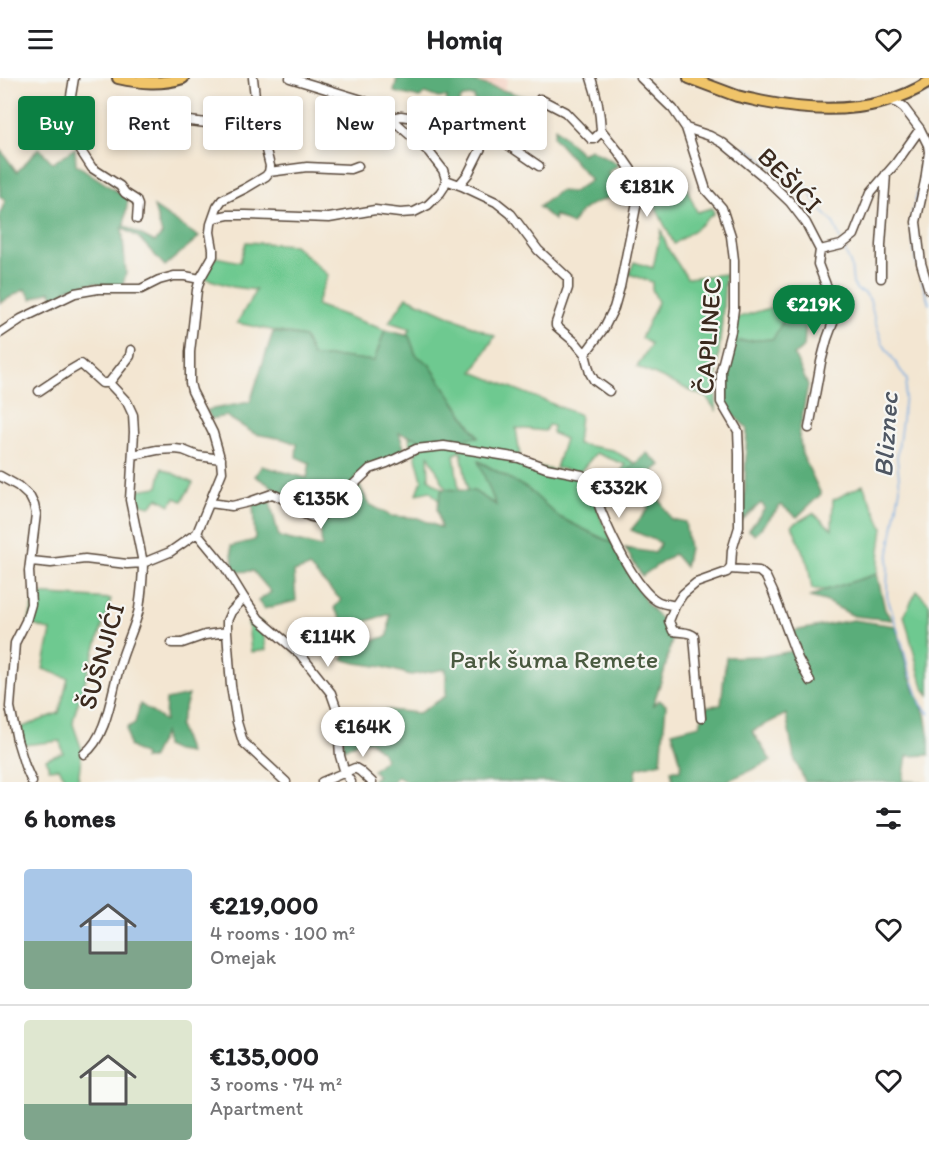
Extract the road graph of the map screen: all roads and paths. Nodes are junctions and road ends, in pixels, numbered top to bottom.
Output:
1 (74, 78) edge
2 (118, 78) edge
3 (183, 78) edge
4 (253, 78) edge
5 (290, 78) edge
6 (591, 78) edge
7 (641, 78) edge
8 (689, 78) edge
9 (929, 82) edge
10 (907, 94) junction
11 (255, 96) edge
12 (349, 96) edge
13 (887, 100) junction
14 (547, 103) edge
15 (904, 108) junction
16 (395, 117) edge
17 (395, 122) edge
18 (686, 128) junction
19 (920, 129) junction
20 (602, 132) junction
21 (266, 150) edge
22 (481, 150) edge
23 (929, 157) edge
24 (358, 166) dead end
25 (539, 166) dead end
26 (269, 172) junction
27 (886, 174) junction
28 (446, 180) junction
29 (459, 185) junction
30 (214, 218) junction
31 (136, 219) dead end
32 (820, 250) junction
33 (881, 278) dead end
34 (200, 279) junction
35 (929, 290) edge
36 (0, 333) edge
37 (131, 350) dead end
38 (585, 354) junction
39 (109, 383) junction
40 (39, 391) dead end
41 (609, 391) dead end
42 (809, 428) dead end
43 (133, 455) junction
44 (221, 459) junction
45 (0, 476) edge
46 (210, 503) junction
47 (197, 533) junction
48 (31, 561) junction
49 (143, 563) junction
50 (729, 569) junction
51 (244, 598) junction
52 (675, 606) junction
53 (227, 632) junction
54 (172, 643) dead end
55 (810, 681) dead end
56 (10, 707) junction
57 (0, 713) edge
58 (701, 718) dead end
59 (84, 754) dead end
60 (345, 773) junction
61 (33, 782) edge
62 (286, 782) edge
63 (322, 782) edge
64 (351, 782) edge
65 (372, 782) edge

1 - 31 street
2 - 3 main road
4 - 11 street
5 - 12 street
6 - 20 street
7 - 18 street
8 - 13 main road
9 - 10 main road
10 - 13 main road
10 - 15 street
13 - 15 street
14 - 20 street
15 - 19 street
16 - 25 street
17 - 28 street
18 - 32 street, BEŠIĆI
18 - 50 street, ČAPLINEC
19 - 23 street
19 - 27 street, BEŠIĆI
20 - 38 street
21 - 26 street
22 - 29 street
23 - 35 street
24 - 26 street
26 - 30 street
27 - 32 street, BEŠIĆI
27 - 33 street
28 - 29 street
28 - 30 street
29 - 38 street
30 - 34 street
32 - 42 street
34 - 36 street
34 - 44 street
37 - 39 street
38 - 41 street
39 - 40 street, ŠUŠNJIĆI
39 - 43 street, ŠUŠNJIĆI
43 - 44 street
43 - 49 street, ŠUŠNJIĆI
44 - 46 street
45 - 48 street
46 - 47 street
46 - 52 street
47 - 49 street
47 - 51 street
48 - 49 street
48 - 56 street
49 - 59 street, ŠUŠNJIĆI
50 - 52 street
50 - 55 street
51 - 53 street
51 - 60 street
52 - 58 street
53 - 54 street
53 - 62 street
56 - 57 street
56 - 61 street
60 - 63 street
60 - 64 street
60 - 65 street

